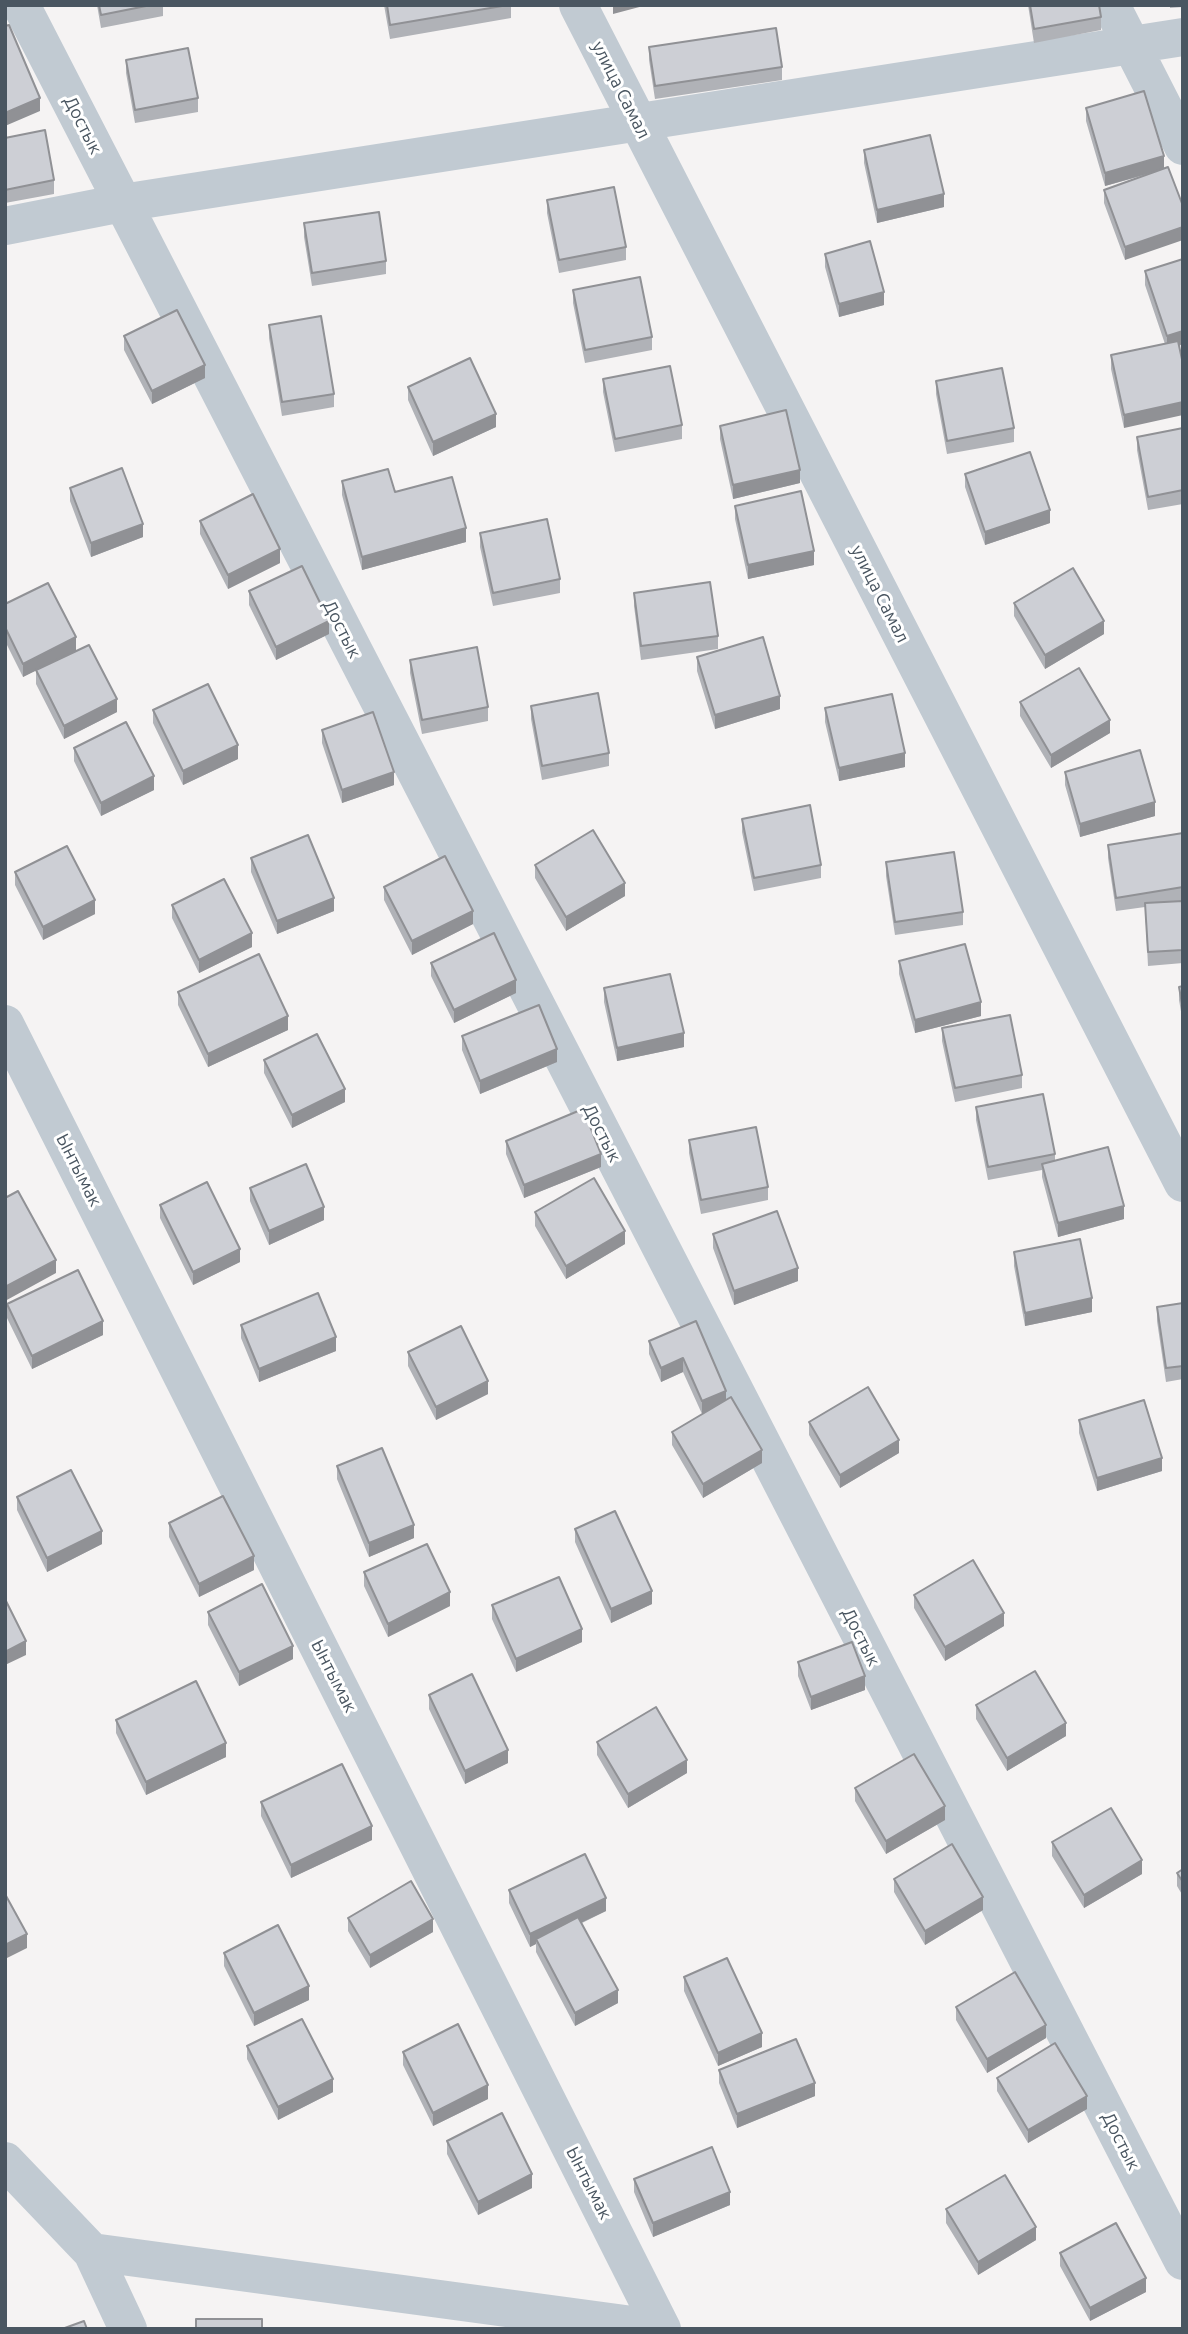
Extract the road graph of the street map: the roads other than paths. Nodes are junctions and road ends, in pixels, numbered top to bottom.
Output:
1 (21, 5) edge
2 (578, 5) edge
3 (1111, 5) edge
4 (1183, 37) edge
5 (1131, 45) junction
6 (638, 122) junction
7 (1183, 146) edge
8 (122, 203) junction
9 (5, 226) edge
10 (5, 1024) edge
11 (1183, 1183) edge
12 (5, 2161) edge
13 (92, 2252) junction
14 (1183, 2261) edge
15 (128, 2329) edge
16 (662, 2329) edge

1 - 8 street, Достык
2 - 6 street, улица Самал
3 - 5 street
4 - 5 street
5 - 6 street
5 - 7 street
6 - 8 street
6 - 11 street, улица Самал
8 - 9 street
8 - 14 street, Достык
10 - 16 street, Ынтымак
12 - 13 street
13 - 15 street
13 - 16 street

